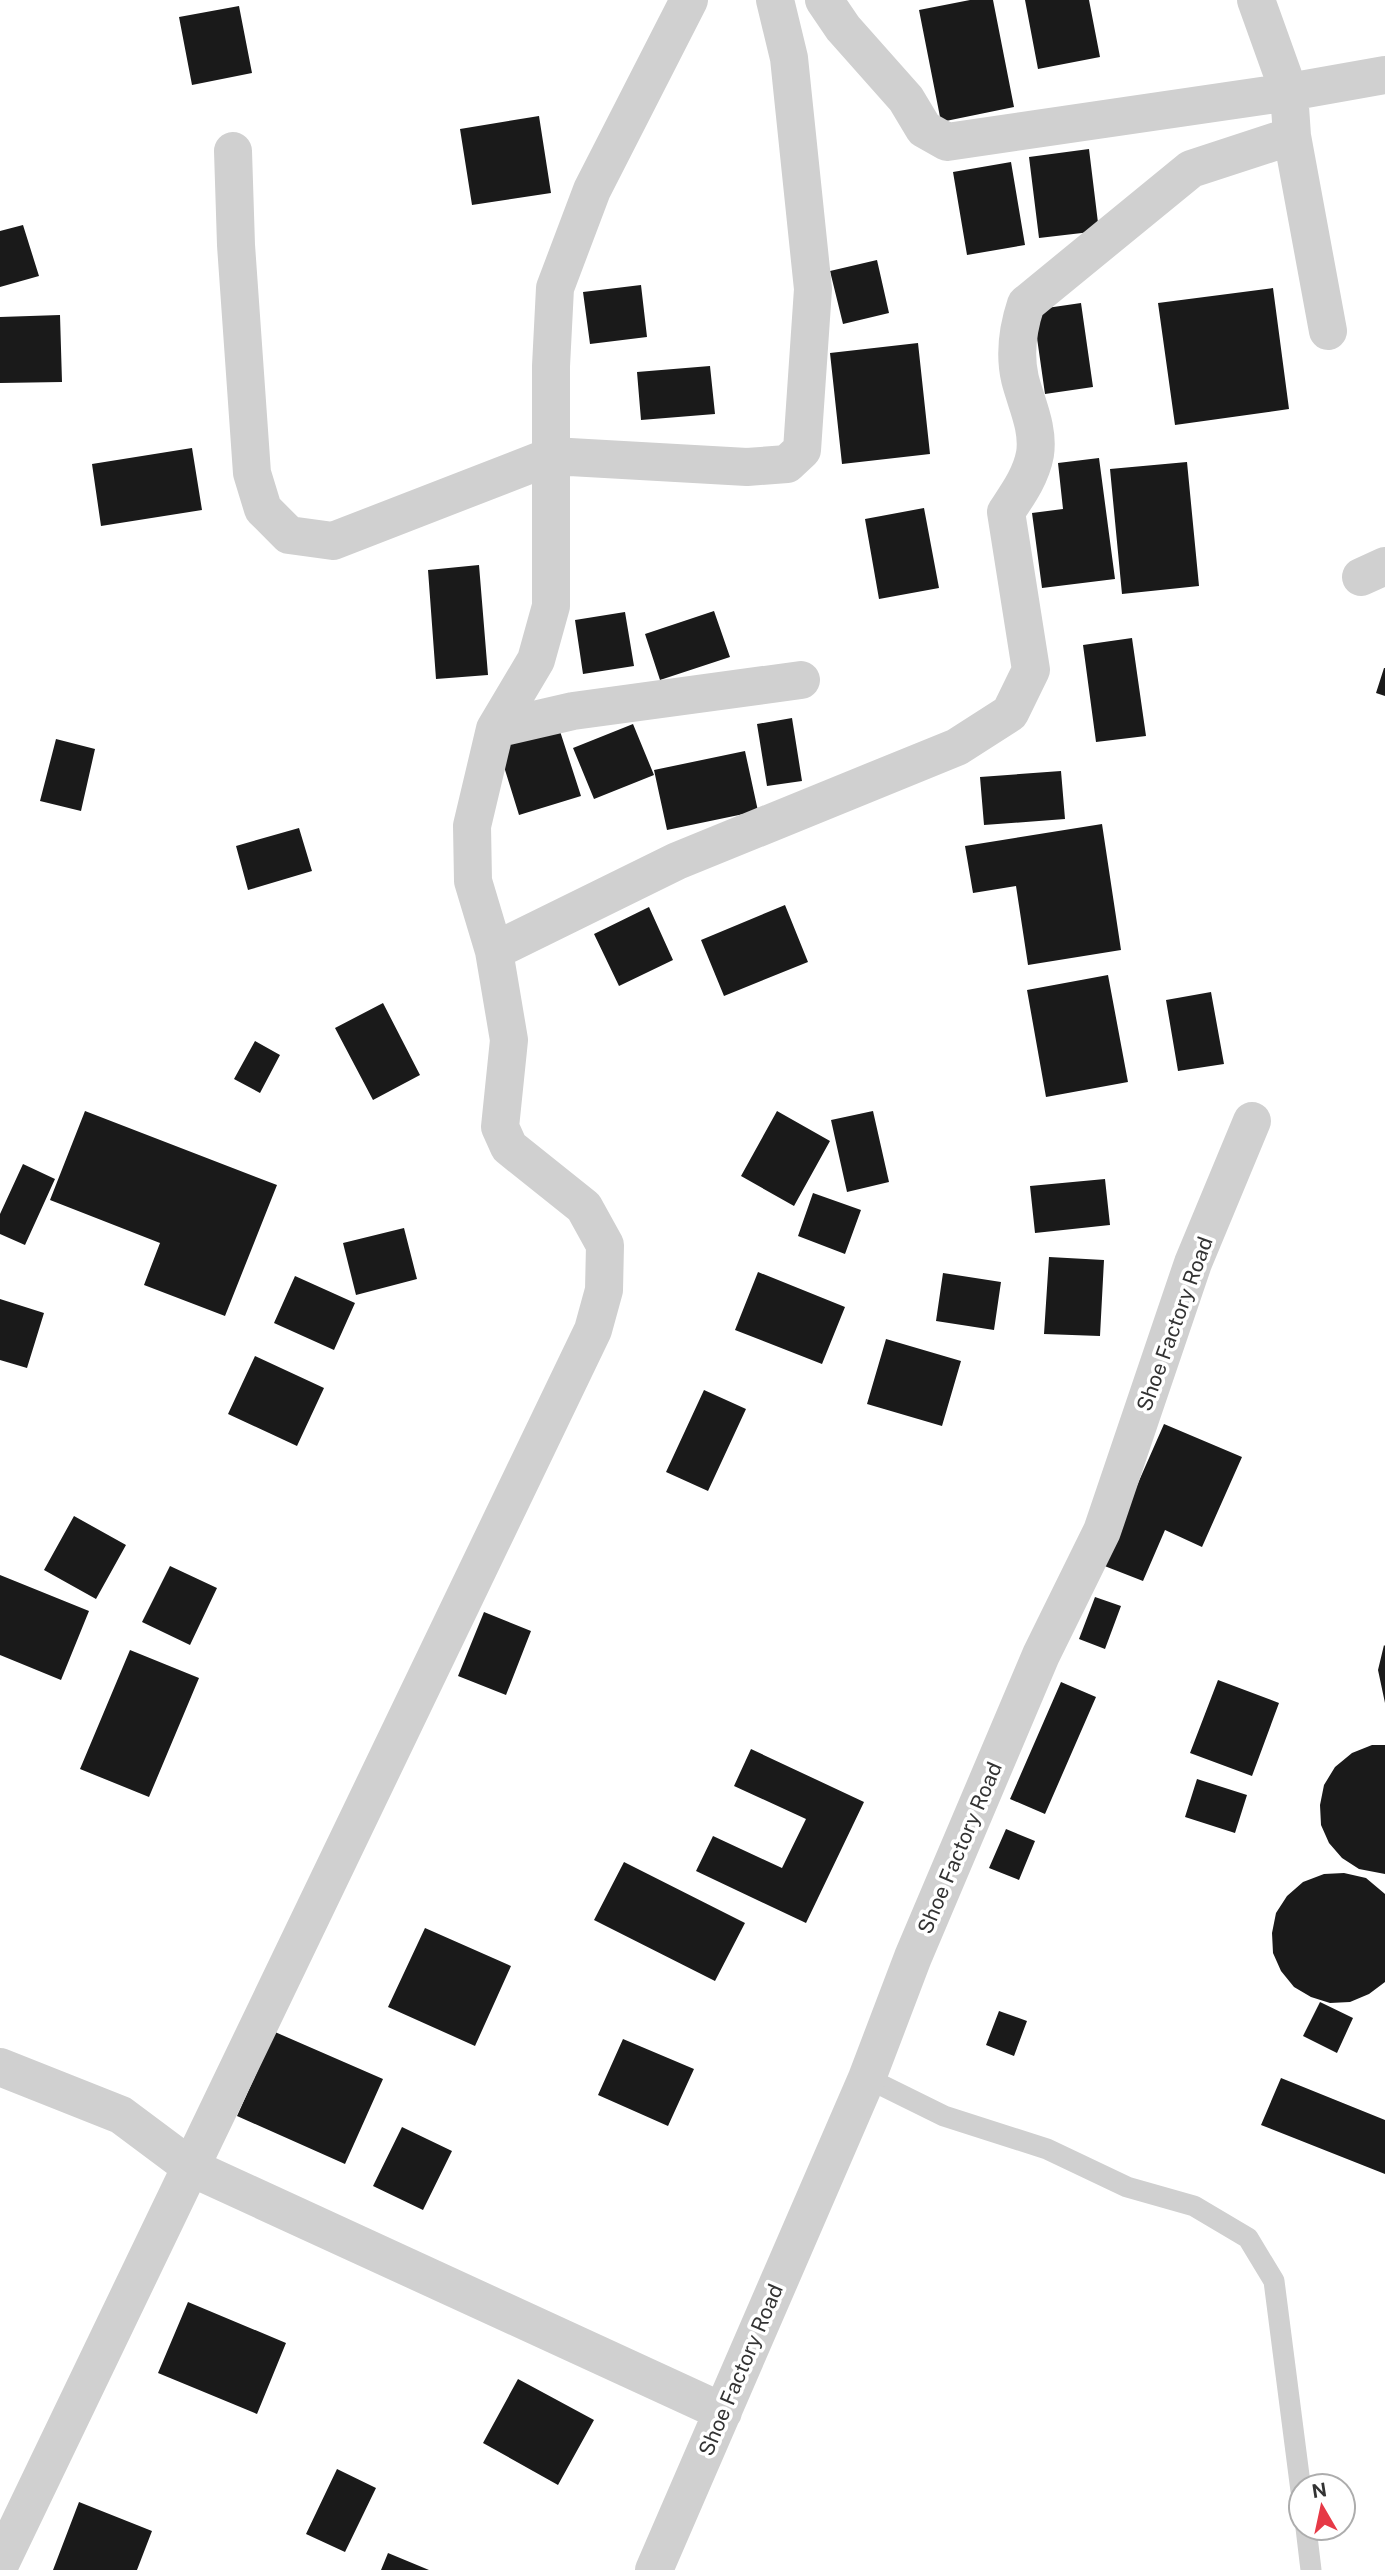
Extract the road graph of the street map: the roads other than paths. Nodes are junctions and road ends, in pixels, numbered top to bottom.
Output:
1 (689, 0) edge
2 (775, 0) edge
3 (824, 0) edge
4 (1256, 0) edge
5 (1385, 75) edge
6 (1289, 92) junction
7 (1292, 136) junction
8 (233, 151) dead end
9 (1328, 331) dead end
10 (552, 456) junction
11 (801, 680) dead end
12 (495, 729) junction
13 (494, 951) junction
14 (1252, 1121) dead end
15 (0, 2067) edge
16 (867, 2078) junction
17 (192, 2168) junction
18 (723, 2412) junction
19 (1299, 2472) edge
20 (1308, 2542) edge
21 (0, 2564) edge
22 (654, 2570) edge
23 (1311, 2570) edge

1 - 10 street
2 - 10 street
3 - 6 street
4 - 6 street
5 - 6 street
6 - 7 street
7 - 9 street
7 - 13 street
8 - 10 street
10 - 12 street
11 - 12 street
12 - 13 street
13 - 17 street
14 - 16 street, Shoe Factory Road
15 - 17 street
16 - 18 street, Shoe Factory Road
16 - 19 lane
17 - 18 street
17 - 21 street
18 - 22 street, Shoe Factory Road
20 - 23 lane

